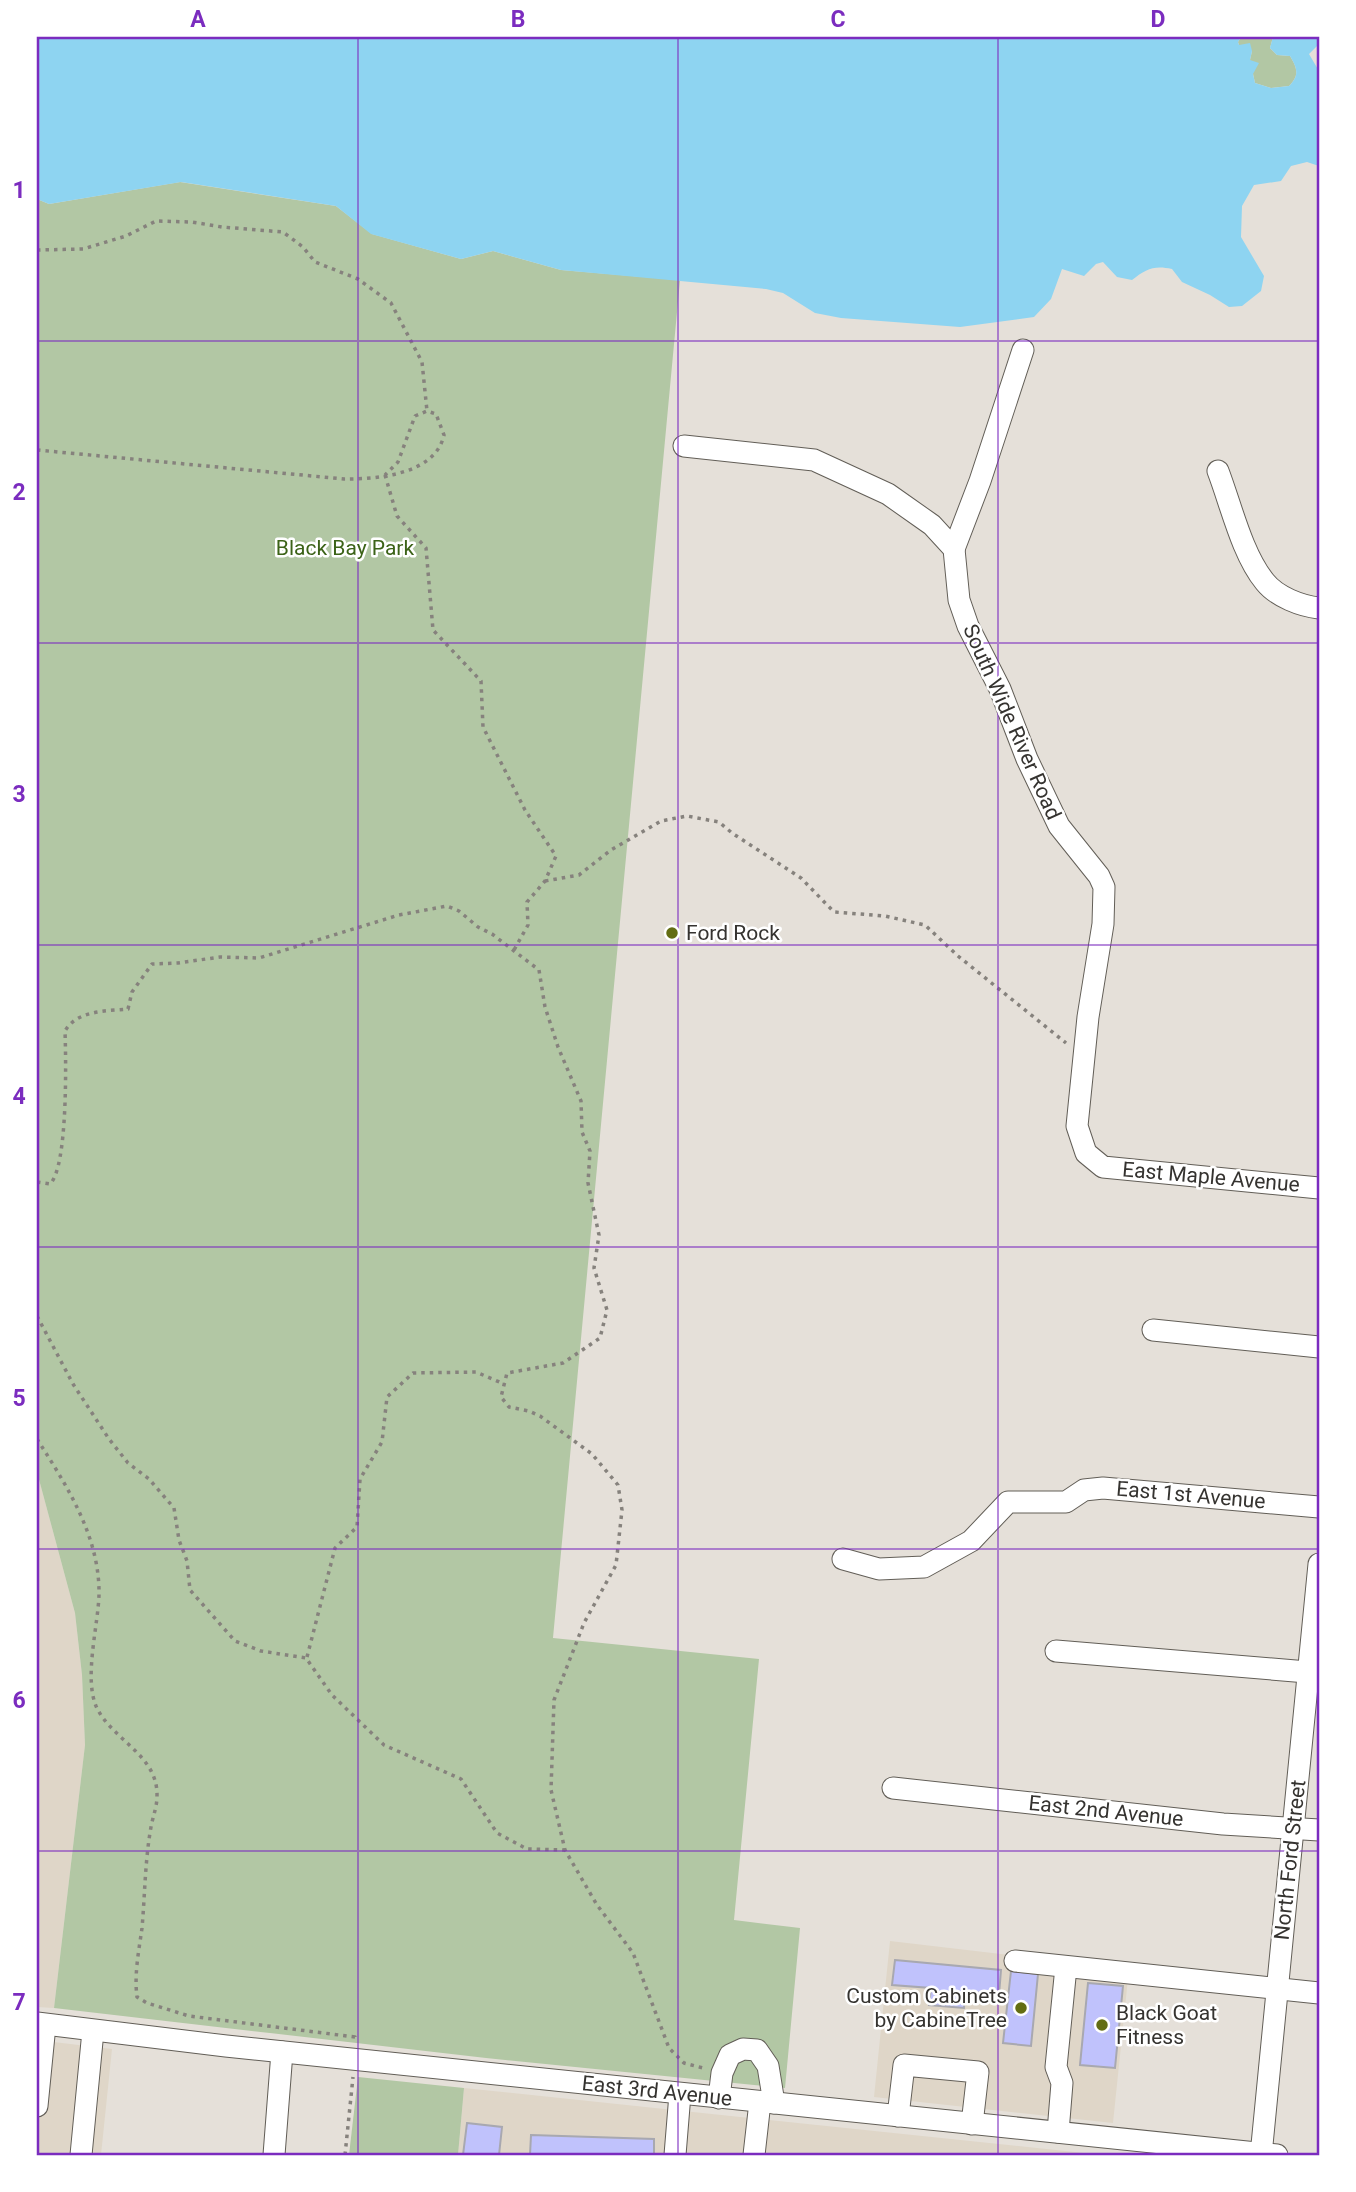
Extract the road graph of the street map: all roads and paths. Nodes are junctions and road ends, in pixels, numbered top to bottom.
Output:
1 (37, 250) edge
2 (1023, 349) dead end
3 (427, 411) junction
4 (684, 446) dead end
5 (37, 450) edge
6 (1217, 471) dead end
7 (386, 475) junction
8 (954, 549) junction
9 (1319, 608) edge
10 (545, 881) junction
11 (514, 950) junction
12 (1084, 1057) junction
13 (1103, 1167) joint
14 (37, 1181) edge
15 (1319, 1188) edge
16 (37, 1316) edge
17 (1153, 1330) dead end
18 (1319, 1347) edge
19 (504, 1384) junction
20 (37, 1439) edge
21 (1319, 1507) edge
22 (843, 1559) dead end
23 (1319, 1564) edge
24 (1056, 1651) dead end
25 (306, 1658) junction
26 (1313, 1672) edge
27 (893, 1788) dead end
28 (1294, 1827) junction
29 (1319, 1830) edge
30 (565, 1850) junction
31 (1015, 1961) dead end
32 (1066, 1966) junction
33 (1278, 1989) junction
34 (1319, 1993) edge
35 (41, 2024) edge
36 (93, 2031) junction
37 (282, 2052) junction
38 (355, 2060) junction
39 (722, 2073) junction
40 (680, 2094) junction
41 (719, 2098) junction
42 (767, 2103) junction
43 (37, 2106) edge
44 (898, 2116) junction
45 (972, 2124) junction
46 (1058, 2132) junction
47 (81, 2155) edge
48 (274, 2155) edge
49 (345, 2155) edge
50 (675, 2155) edge
51 (754, 2155) edge
52 (1267, 2155) edge

1 - 3 path
2 - 8 street
3 - 7 path
3 - 7 path
4 - 8 street
5 - 7 path
6 - 9 street
7 - 10 path
8 - 12 street, South Wide River Road
10 - 11 path
10 - 12 path
11 - 14 path
11 - 19 path
12 - 13 street, South Wide River Road
13 - 15 street, East Maple Avenue
16 - 25 path
17 - 18 street
19 - 25 path
19 - 30 path
20 - 38 path
21 - 22 street, East 1st Avenue
23 - 26 street, North Ford Street
24 - 26 street
25 - 30 path
26 - 28 street, North Ford Street
27 - 28 street, East 2nd Avenue
28 - 29 street, East 2nd Avenue
28 - 33 street, North Ford Street
30 - 39 path
31 - 32 street
32 - 33 street
32 - 46 street
33 - 34 street
33 - 52 street, North Ford Street
35 - 36 street, East 3rd Avenue
35 - 43 street
36 - 37 street, East 3rd Avenue
36 - 47 street
37 - 38 street, East 3rd Avenue
37 - 48 street
38 - 40 street, East 3rd Avenue
38 - 49 path
39 - 41 street
39 - 42 street
40 - 41 street, East 3rd Avenue
40 - 50 street
41 - 42 street, East 3rd Avenue
42 - 44 street, East 3rd Avenue
42 - 51 street
44 - 45 street, East 3rd Avenue
44 - 45 street
45 - 46 street, East 3rd Avenue
46 - 52 street, East 3rd Avenue

